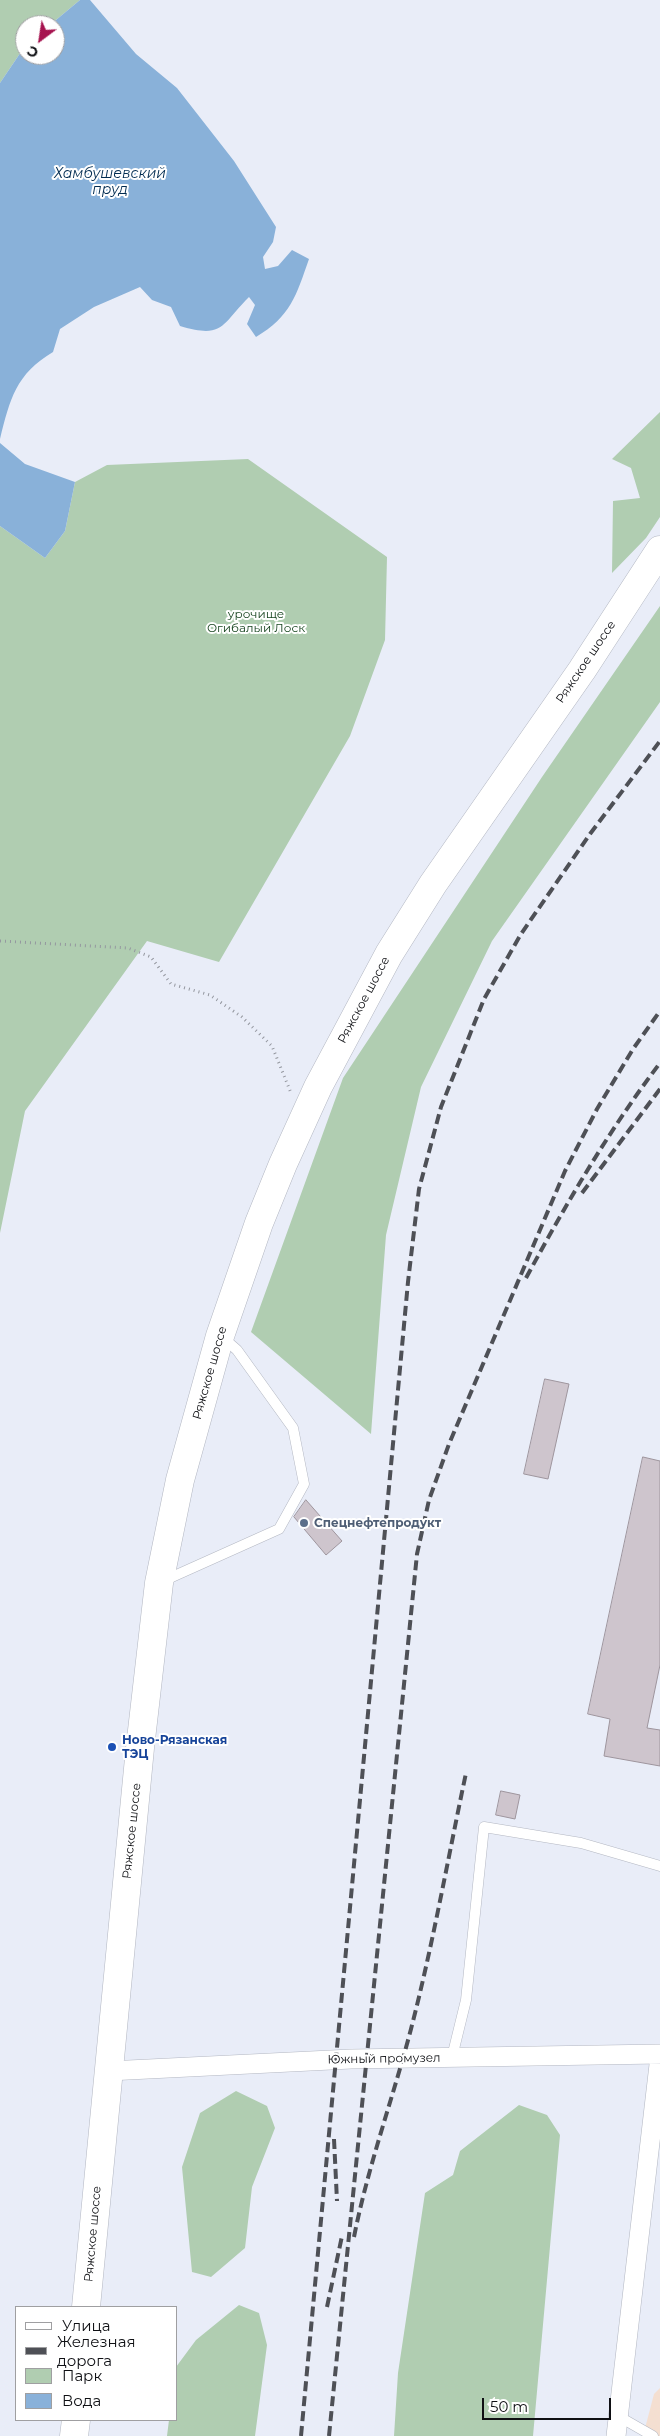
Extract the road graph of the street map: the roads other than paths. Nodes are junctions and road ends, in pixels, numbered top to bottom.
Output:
1 (660, 550) edge
2 (220, 1336) junction
3 (159, 1583) junction
4 (660, 1866) edge
5 (660, 2055) edge
6 (452, 2057) junction
7 (108, 2071) junction
8 (655, 2139) edge
9 (86, 2306) edge
10 (618, 2416) junction
11 (76, 2421) edge
12 (74, 2436) edge
13 (616, 2436) edge
14 (653, 2436) edge

1 - 2 main road, Ряжское шоссе
2 - 3 main road, Ряжское шоссе
2 - 3 lane
3 - 7 main road, Ряжское шоссе
4 - 6 lane
5 - 6 street, Южный промузел
5 - 8 street, Южный промузел
6 - 7 street, Южный промузел
7 - 9 main road, Ряжское шоссе
8 - 10 street, Южный промузел
10 - 13 street, Южный промузел
10 - 14 lane
11 - 12 main road

